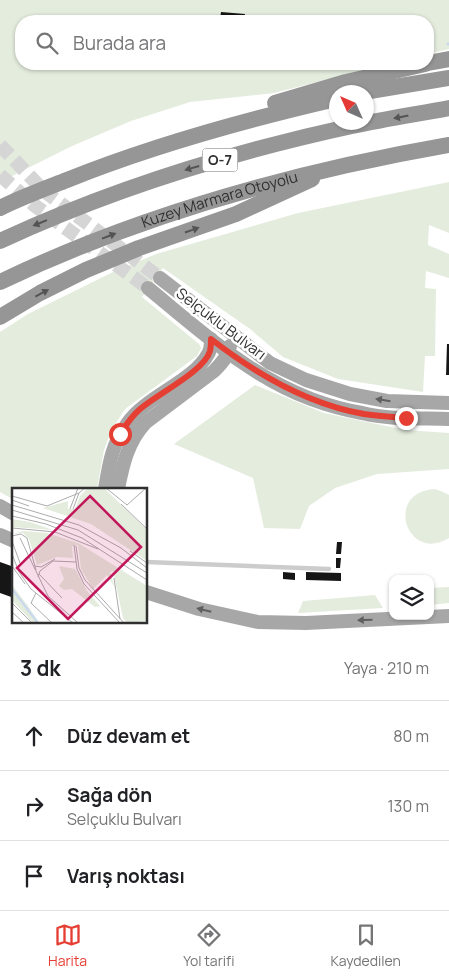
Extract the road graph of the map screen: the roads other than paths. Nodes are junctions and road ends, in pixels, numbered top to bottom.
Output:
1 (449, 59) edge
2 (434, 62) edge
3 (397, 70) edge
4 (449, 78) edge
5 (374, 90) edge
6 (329, 101) edge
7 (449, 108) edge
8 (197, 135) junction
9 (449, 145) edge
10 (336, 166) junction
11 (4, 205) edge
12 (0, 241) edge
13 (160, 278) tunnel mouth
14 (0, 282) edge
15 (148, 288) tunnel mouth
16 (0, 317) edge
17 (228, 330) junction
18 (211, 339) junction
19 (229, 353) junction
20 (449, 403) edge
21 (449, 419) edge
22 (106, 488) edge
23 (118, 488) edge
24 (0, 506) edge
25 (12, 513) edge
26 (0, 535) edge
27 (12, 539) edge
28 (148, 562) edge
29 (329, 569) dead end
30 (148, 593) edge
31 (449, 616) edge

1 - 2 highway
3 - 8 highway
4 - 5 highway
6 - 8 highway
7 -> 12 highway, O-7
8 - 11 highway
9 - 10 highway, Kuzey Marmara Otoyolu / O-7
14 -> 10 highway, Kuzey Marmara Otoyolu / O-7
16 -> 10 highway
13 - 17 main road, Selçuklu Bulvarı
15 - 18 main road, Selçuklu Bulvarı
17 - 19 main road
20 -> 17 main road, Selçuklu Bulvarı
18 - 19 main road, Selçuklu Bulvarı
18 - 22 main road
19 - 21 main road, Selçuklu Bulvarı
19 - 23 main road
24 - 25 main road
26 - 27 main road
28 - 29 lane
31 -> 30 main road

